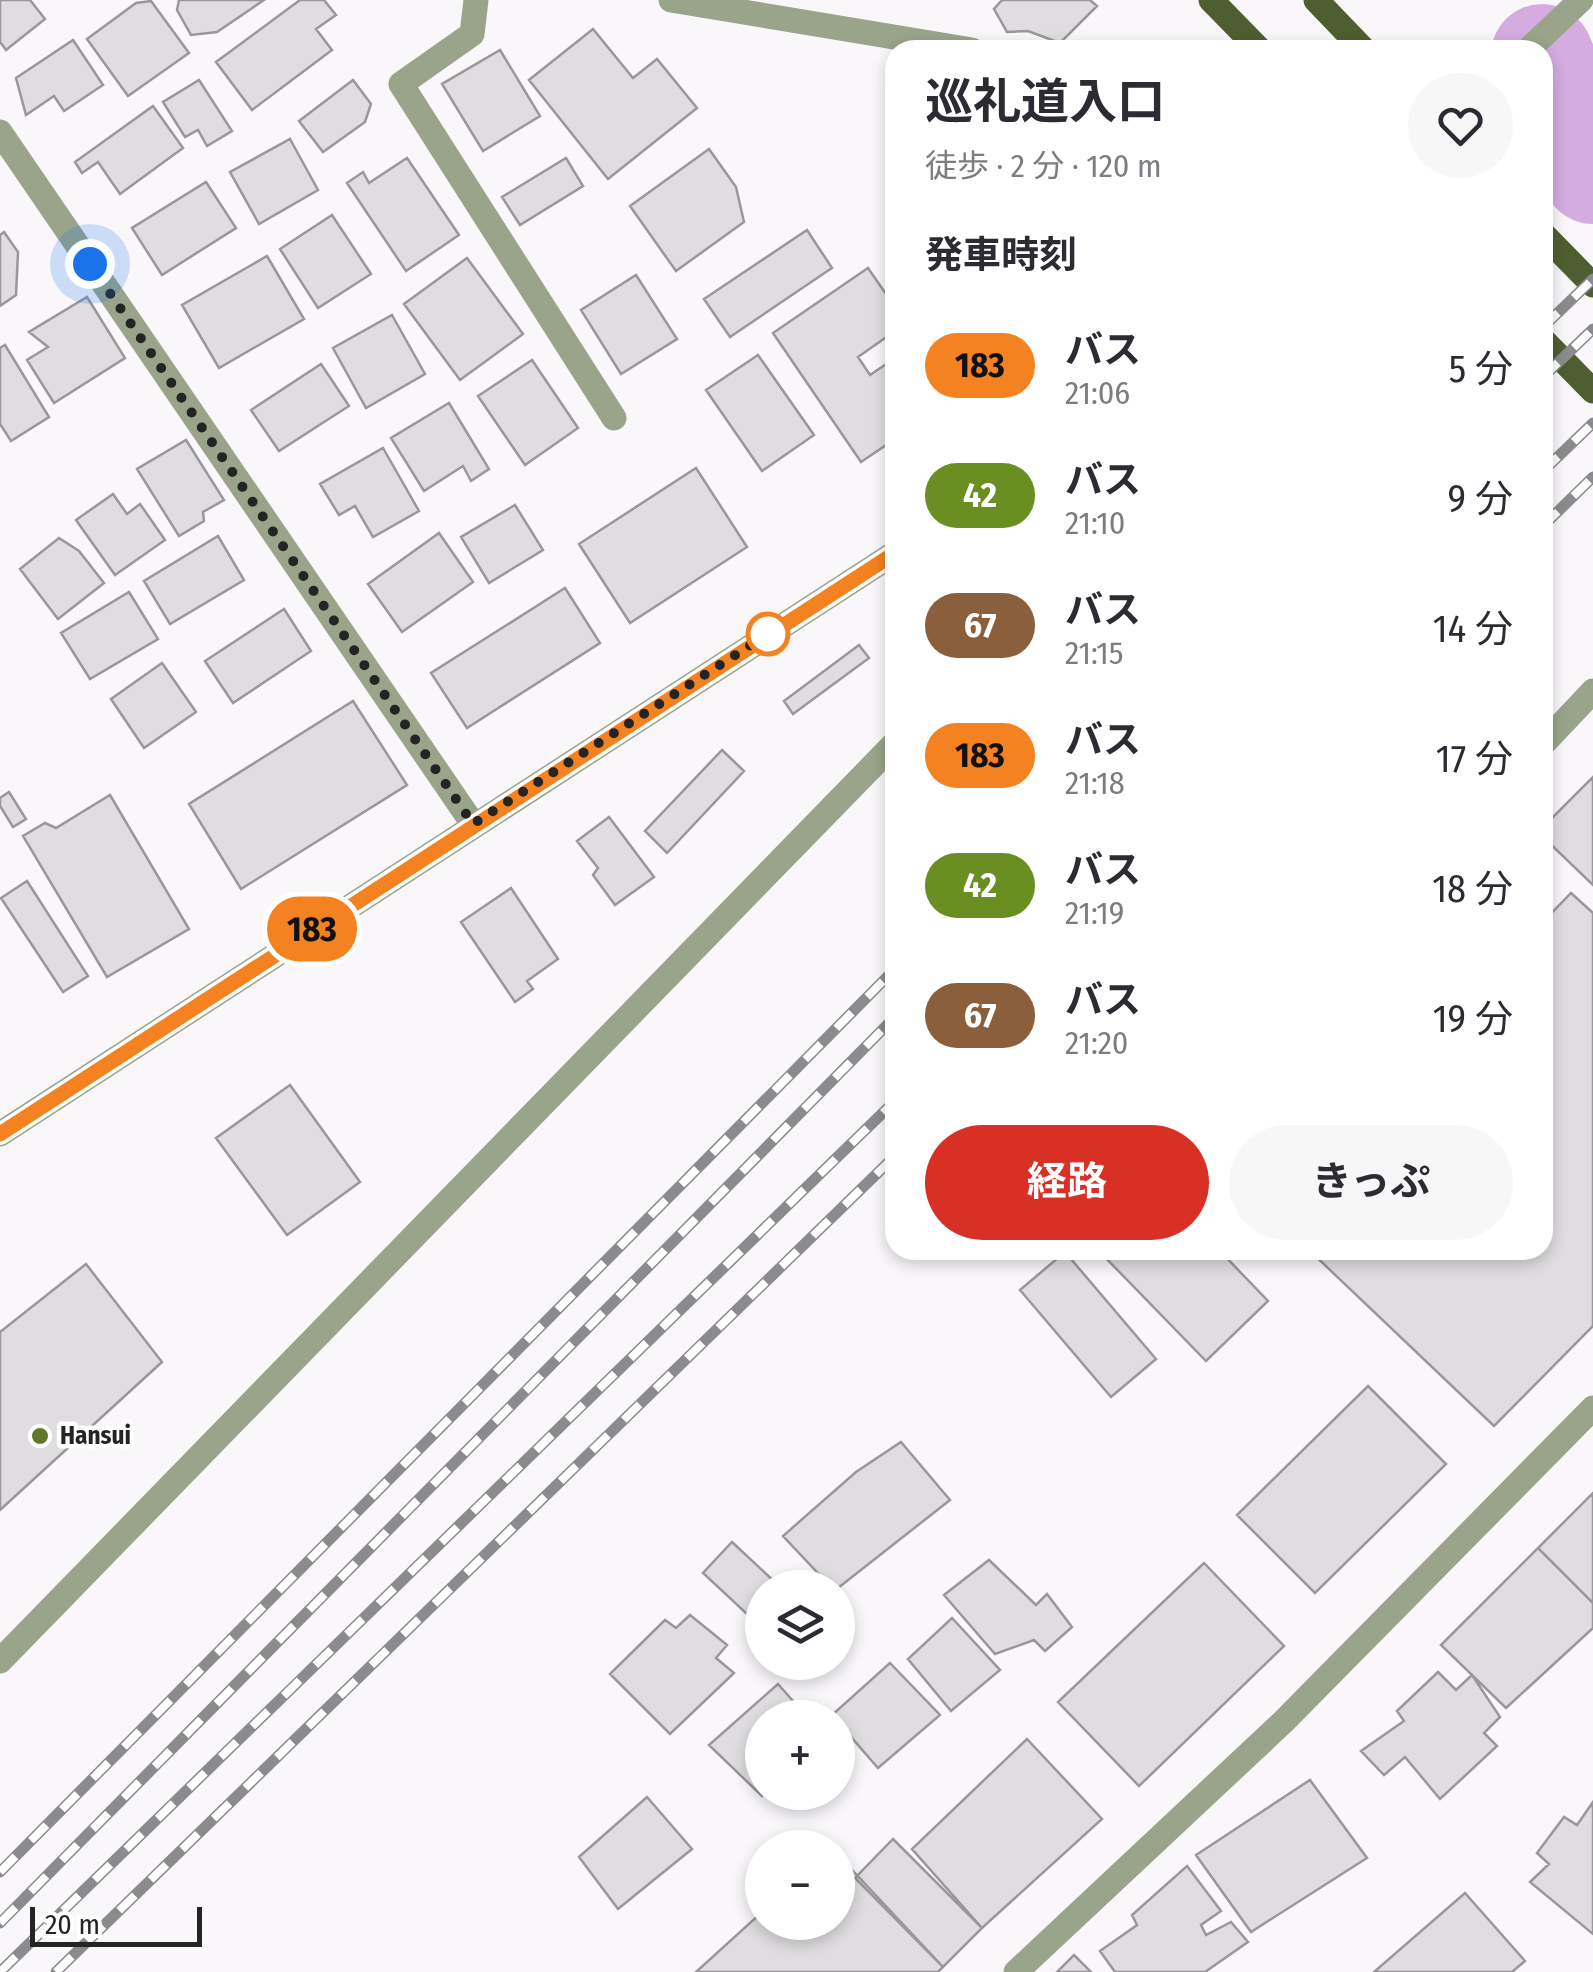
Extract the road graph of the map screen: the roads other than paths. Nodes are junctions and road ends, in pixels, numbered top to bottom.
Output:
1 (476, 0) edge
2 (671, 0) edge
3 (1211, 0) edge
4 (1580, 0) edge
5 (1319, 1) edge
6 (912, 40) edge
7 (1250, 40) edge
8 (1355, 40) edge
9 (1538, 40) edge
10 (0, 132) edge
11 (1553, 244) edge
12 (1593, 284) edge
13 (1553, 350) edge
14 (1593, 390) edge
15 (614, 418) dead end
16 (885, 559) edge
17 (1593, 691) edge
18 (1553, 733) edge
19 (885, 752) edge
20 (473, 824) junction
21 (0, 1134) edge
22 (1593, 1408) edge
23 (0, 1662) edge
24 (1016, 1972) edge

1 - 15 street
2 - 6 street
3 - 7 main road
4 - 9 street
5 - 8 main road
10 - 20 street
11 - 12 main road
13 - 14 main road
16 - 20 street
17 - 18 street
19 - 23 street
20 - 21 street
22 - 24 street

